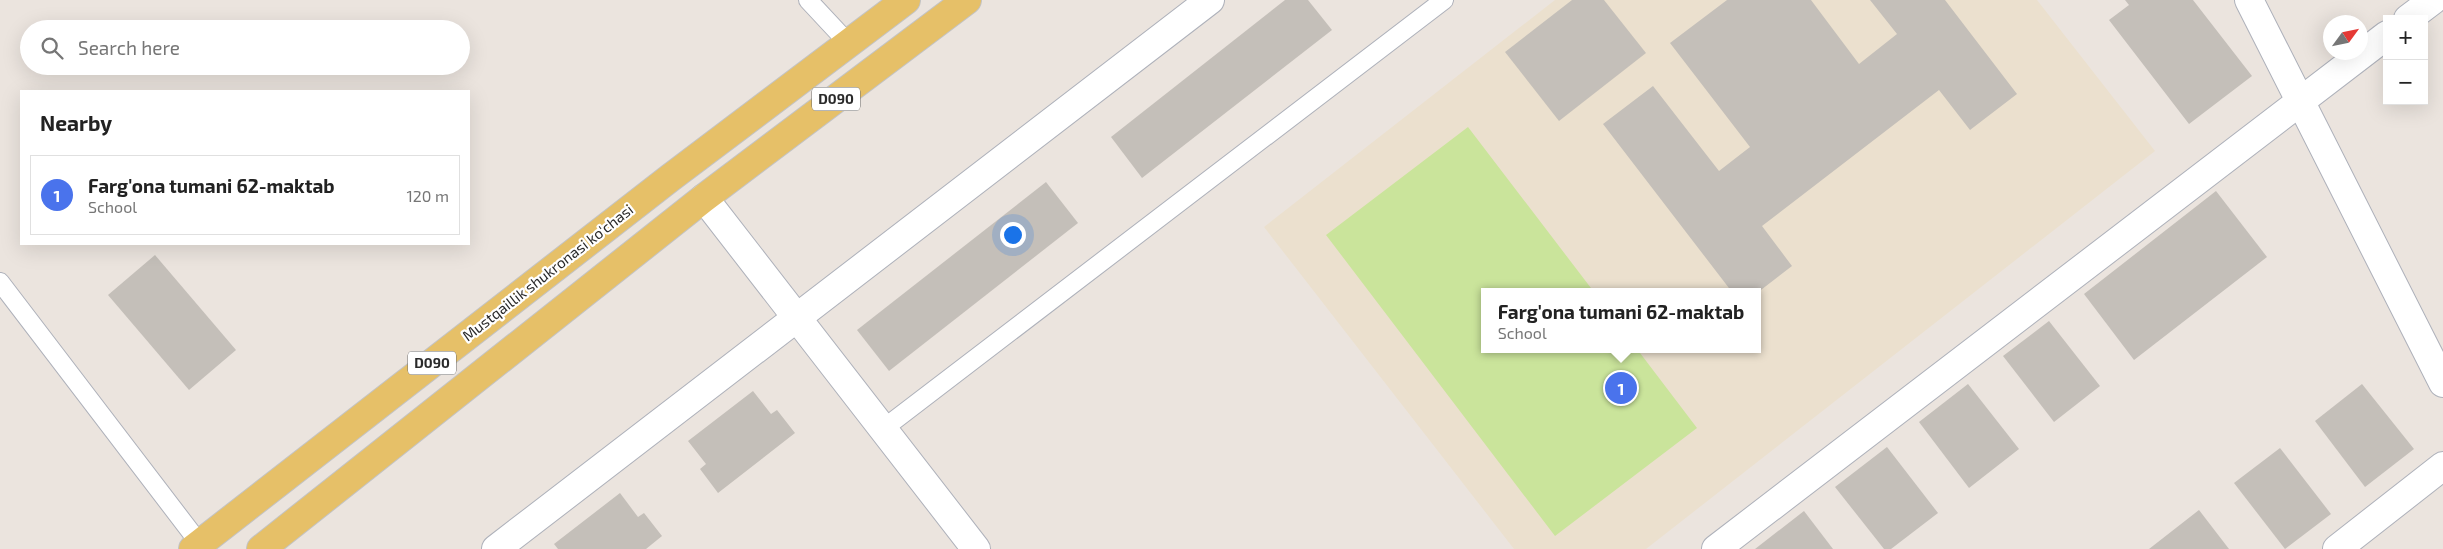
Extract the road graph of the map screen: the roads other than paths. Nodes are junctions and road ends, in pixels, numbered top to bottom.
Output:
1 (808, 0) edge
2 (906, 0) edge
3 (967, 0) edge
4 (1210, 0) edge
5 (1444, 0) edge
6 (2248, 0) edge
7 (2433, 0) edge
8 (2413, 15) edge
9 (2383, 38) edge
10 (849, 44) junction
11 (2300, 102) junction
12 (704, 198) junction
13 (0, 282) edge
14 (798, 317) junction
15 (2443, 382) edge
16 (882, 429) junction
17 (2443, 466) edge
18 (196, 546) edge
19 (261, 549) edge
20 (496, 549) edge
21 (976, 549) edge
22 (1716, 549) edge
23 (2337, 549) edge

1 - 10 lane
2 - 10 main road, Mustqaillik shukronasi ko'chasi / D090
3 - 12 main road, D090
4 - 14 street
5 - 16 lane
6 - 11 street
7 - 8 street
9 - 11 street
10 - 18 main road, Mustqaillik shukronasi ko'chasi / D090
11 - 15 street
11 - 22 street
12 - 14 street
12 - 19 main road, D090
13 - 18 lane
14 - 16 street
14 - 20 street
16 - 21 street
17 - 23 street

